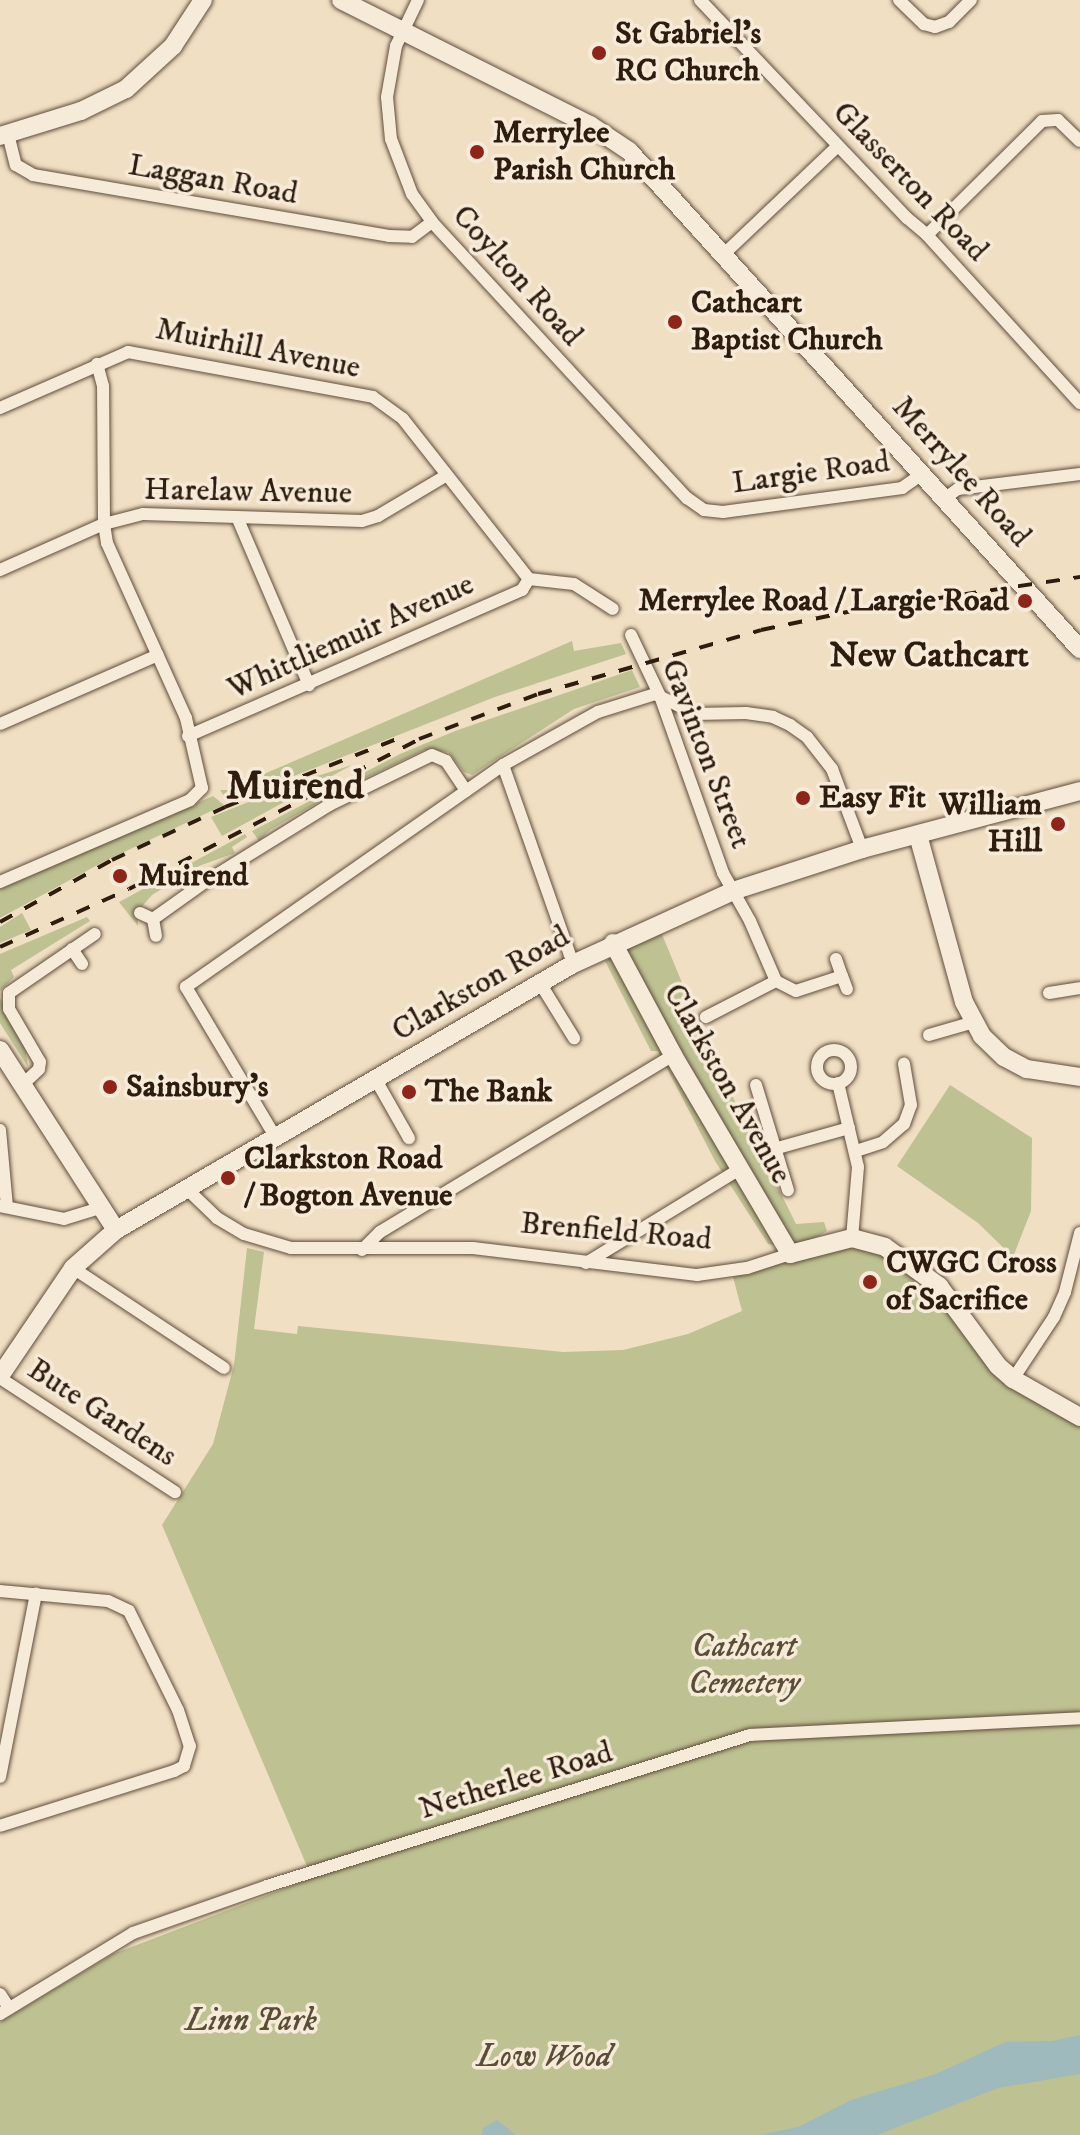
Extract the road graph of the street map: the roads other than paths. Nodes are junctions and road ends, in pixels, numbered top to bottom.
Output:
1 (203, 0) edge
2 (341, 0) edge
3 (418, 0) edge
4 (700, 0) edge
5 (899, 0) edge
6 (971, 0) edge
7 (402, 32) junction
8 (4, 135) edge
9 (1080, 141) edge
10 (838, 146) junction
11 (432, 222) junction
12 (927, 235) junction
13 (724, 254) junction
14 (97, 364) junction
15 (1080, 403) edge
16 (0, 408) edge
17 (922, 474) junction
18 (1080, 474) edge
19 (447, 475) junction
20 (944, 499) junction
21 (704, 510) joint
22 (237, 517) junction
23 (104, 524) junction
24 (0, 570) edge
25 (529, 579) junction
26 (613, 609) dead end
27 (631, 635) dead end
28 (1080, 649) edge
29 (158, 655) junction
30 (309, 685) junction
31 (660, 696) junction
32 (0, 724) edge
33 (188, 736) junction
34 (503, 765) junction
35 (466, 791) junction
36 (1080, 791) edge
37 (918, 835) junction
38 (862, 849) junction
39 (0, 882) edge
40 (733, 891) junction
41 (140, 913) dead end
42 (153, 919) junction
43 (95, 934) dead end
44 (156, 936) dead end
45 (613, 943) junction
46 (72, 949) junction
47 (836, 959) dead end
48 (82, 964) dead end
49 (573, 964) junction
50 (776, 981) junction
51 (540, 983) junction
52 (1049, 993) dead end
53 (1079, 993) edge
54 (706, 1017) dead end
55 (974, 1022) junction
56 (929, 1035) dead end
57 (574, 1038) dead end
58 (0, 1050) edge
59 (673, 1055) junction
60 (904, 1064) dead end
61 (1080, 1077) edge
62 (376, 1080) junction
63 (838, 1083) dead end
64 (22, 1085) junction
65 (756, 1085) dead end
66 (849, 1128) junction
67 (0, 1130) edge
68 (276, 1138) junction
69 (409, 1138) dead end
70 (774, 1149) junction
71 (856, 1151) junction
72 (740, 1169) junction
73 (187, 1189) junction
74 (788, 1190) dead end
75 (3, 1207) edge
76 (101, 1208) junction
77 (116, 1230) junction
78 (1080, 1233) edge
79 (852, 1238) junction
80 (362, 1250) junction
81 (790, 1254) junction
82 (585, 1263) junction
83 (73, 1268) junction
84 (224, 1368) dead end
85 (0, 1377) edge
86 (1013, 1379) junction
87 (1080, 1417) edge
88 (175, 1492) dead end
89 (0, 1591) edge
90 (36, 1594) junction
91 (1080, 1718) edge
92 (0, 1777) edge
93 (0, 1826) edge
94 (0, 1994) edge
95 (5, 2011) edge

1 - 8 main road
2 - 7 main road, Merrylee Road
3 - 7 street, Coylton Road
4 - 10 street, Glasserton Road
5 - 6 street
7 - 11 street, Coylton Road
7 - 13 main road, Merrylee Road
8 - 11 street, Laggan Road
9 - 12 street
10 - 12 street, Glasserton Road
10 - 13 street
11 - 21 street, Coylton Road
12 - 15 street, Glasserton Road
13 - 17 main road, Merrylee Road
14 - 16 street, Muirhill Avenue
14 - 19 street, Muirhill Avenue
14 - 23 street
17 - 20 main road, Merrylee Road
17 - 21 street, Largie Road
18 - 20 street
19 - 22 street, Harelaw Avenue
19 - 25 street, Muirhill Avenue
20 - 28 main road, Merrylee Road
22 - 23 street, Harelaw Avenue
22 - 30 street
23 - 24 street, Harelaw Avenue
23 - 29 street
25 - 26 street
25 - 30 street, Whittliemuir Avenue
27 - 31 street, Gavinton Street
29 - 32 street
29 - 33 street
30 - 33 street, Whittliemuir Avenue
31 - 34 street
31 - 38 street
31 - 40 street, Gavinton Street
33 - 39 street
34 - 35 street
34 - 49 street
35 - 42 street
35 - 68 street
36 - 37 main road, Clarkston Road
37 - 38 main road, Clarkston Road
37 - 55 main road
38 - 40 main road, Clarkston Road
40 - 45 main road, Clarkston Road
40 - 50 street, Gavinton Street
41 - 42 street
42 - 44 street
43 - 46 street
45 - 49 main road, Clarkston Road
45 - 59 main road, Clarkston Avenue
46 - 48 street
46 - 64 street
47 - 50 street
49 - 51 main road, Clarkston Road
50 - 54 street
51 - 57 street
51 - 62 main road, Clarkston Road
52 - 53 street
55 - 56 street
55 - 61 main road
58 - 64 main road
59 - 72 main road, Clarkston Avenue
59 - 80 street
60 - 71 street
62 - 68 main road, Clarkston Road
62 - 69 street
63 - 66 street
64 - 76 main road
65 - 70 street
66 - 70 street
66 - 71 street
67 - 75 street
68 - 73 main road, Clarkston Road
70 - 74 street
71 - 79 street
72 - 81 main road, Clarkston Avenue
72 - 82 street
73 - 77 main road, Clarkston Road
73 - 80 street, Brenfield Road
75 - 76 street
76 - 77 main road
77 - 83 main road, Clarkston Road
78 - 86 street
79 - 81 main road, Brenfield Road
79 - 86 main road
80 - 82 street, Brenfield Road
81 - 82 street, Brenfield Road
83 - 84 street
83 - 85 main road, Clarkston Road
85 - 88 street, Bute Gardens
86 - 87 main road
89 - 90 street
90 - 92 street
90 - 93 street
91 - 95 street, Netherlee Road
94 - 95 street

